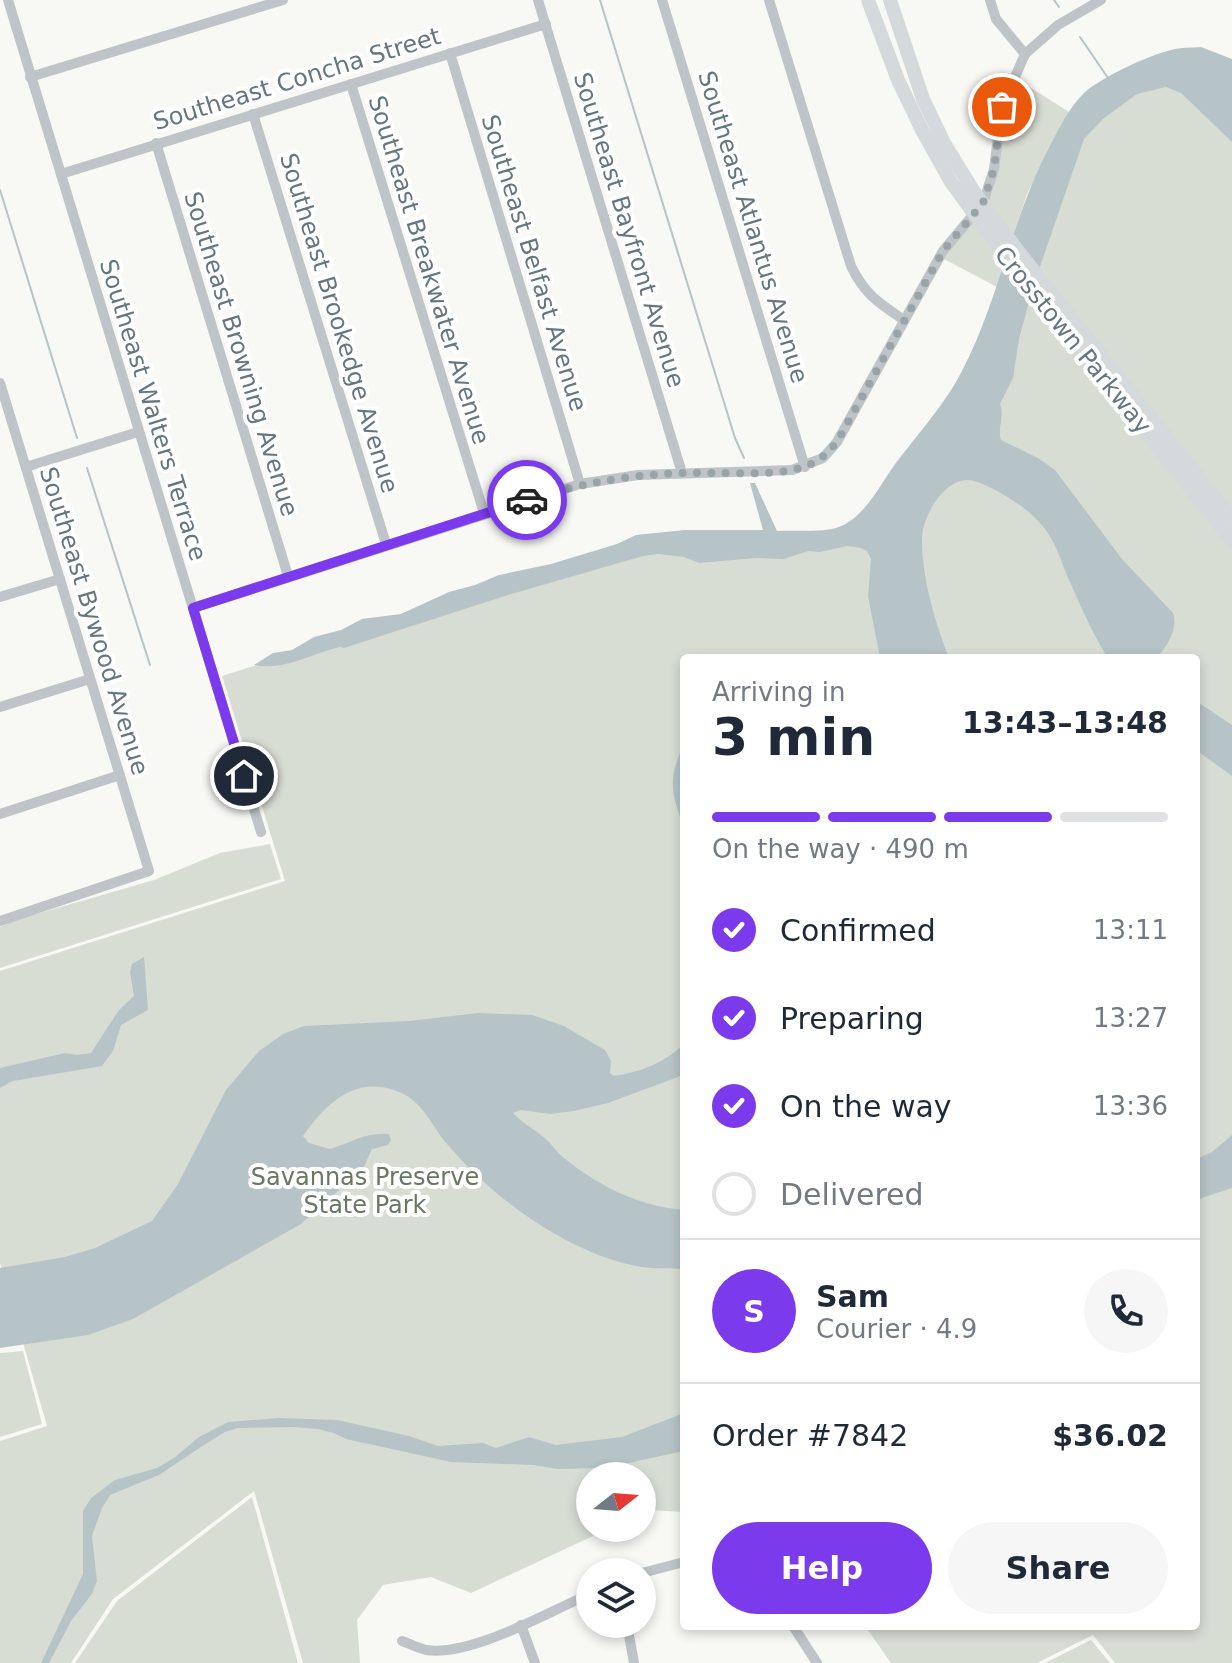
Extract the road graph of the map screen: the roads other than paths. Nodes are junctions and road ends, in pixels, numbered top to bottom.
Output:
1 (8, 0) edge
2 (283, 0) edge
3 (538, 0) edge
4 (662, 0) edge
5 (769, 0) edge
6 (868, 0) edge
7 (890, 0) edge
8 (990, 0) edge
9 (1101, 0) edge
10 (546, 24) junction
11 (450, 53) junction
12 (1025, 54) junction
13 (30, 77) junction
14 (351, 84) junction
15 (253, 114) junction
16 (156, 143) junction
17 (61, 174) junction
18 (957, 178) junction
19 (904, 320) junction
20 (0, 383) edge
21 (138, 432) junction
22 (26, 467) junction
23 (805, 467) junction
24 (682, 473) junction
25 (580, 484) junction
26 (484, 513) junction
27 (1232, 519) edge
28 (1232, 541) edge
29 (386, 544) junction
30 (288, 576) junction
31 (60, 579) junction
32 (0, 597) edge
33 (193, 608) junction
34 (90, 679) junction
35 (0, 707) edge
36 (120, 775) junction
37 (0, 814) edge
38 (261, 832) dead end
39 (0, 921) edge
40 (680, 1563) edge
41 (656, 1569) edge
42 (576, 1600) edge
43 (521, 1625) junction
44 (796, 1630) edge
45 (630, 1638) edge
46 (402, 1641) dead end
47 (535, 1663) edge
48 (634, 1663) edge
49 (817, 1663) edge

1 - 13 street, Southeast Walters Terrace
2 - 13 street
3 - 10 street, Southeast Bayfront Avenue
4 - 23 street, Southeast Atlantus Avenue
5 - 19 street
6 - 18 main road, Crosstown Parkway
7 - 18 main road, Crosstown Parkway
8 - 12 street
9 - 12 street
10 - 11 street, Southeast Concha Street
10 - 24 street, Southeast Bayfront Avenue
11 - 14 street, Southeast Concha Street
11 - 25 street, Southeast Belfast Avenue
12 - 19 street
13 - 17 street, Southeast Walters Terrace
14 - 15 street, Southeast Concha Street
14 - 26 street, Southeast Breakwater Avenue
15 - 16 street, Southeast Concha Street
15 - 29 street, Southeast Brookedge Avenue
16 - 17 street, Southeast Concha Street
16 - 30 street, Southeast Browning Avenue
17 - 21 street, Southeast Walters Terrace
18 - 27 main road, Crosstown Parkway
18 - 28 main road, Crosstown Parkway
19 - 23 street
20 - 22 street, Southeast Bywood Avenue
21 - 22 street
21 - 33 street, Southeast Walters Terrace
22 - 31 street, Southeast Bywood Avenue
23 - 24 street
24 - 25 street
25 - 26 street
26 - 29 street
29 - 30 street
30 - 33 street
31 - 32 street
31 - 34 street, Southeast Bywood Avenue
33 - 38 street, Southeast Walters Terrace
34 - 35 street
34 - 36 street, Southeast Bywood Avenue
36 - 37 street
36 - 39 street, Southeast Bywood Avenue
40 - 41 street
42 - 43 street
43 - 46 street
43 - 47 street
44 - 49 street
45 - 48 street

